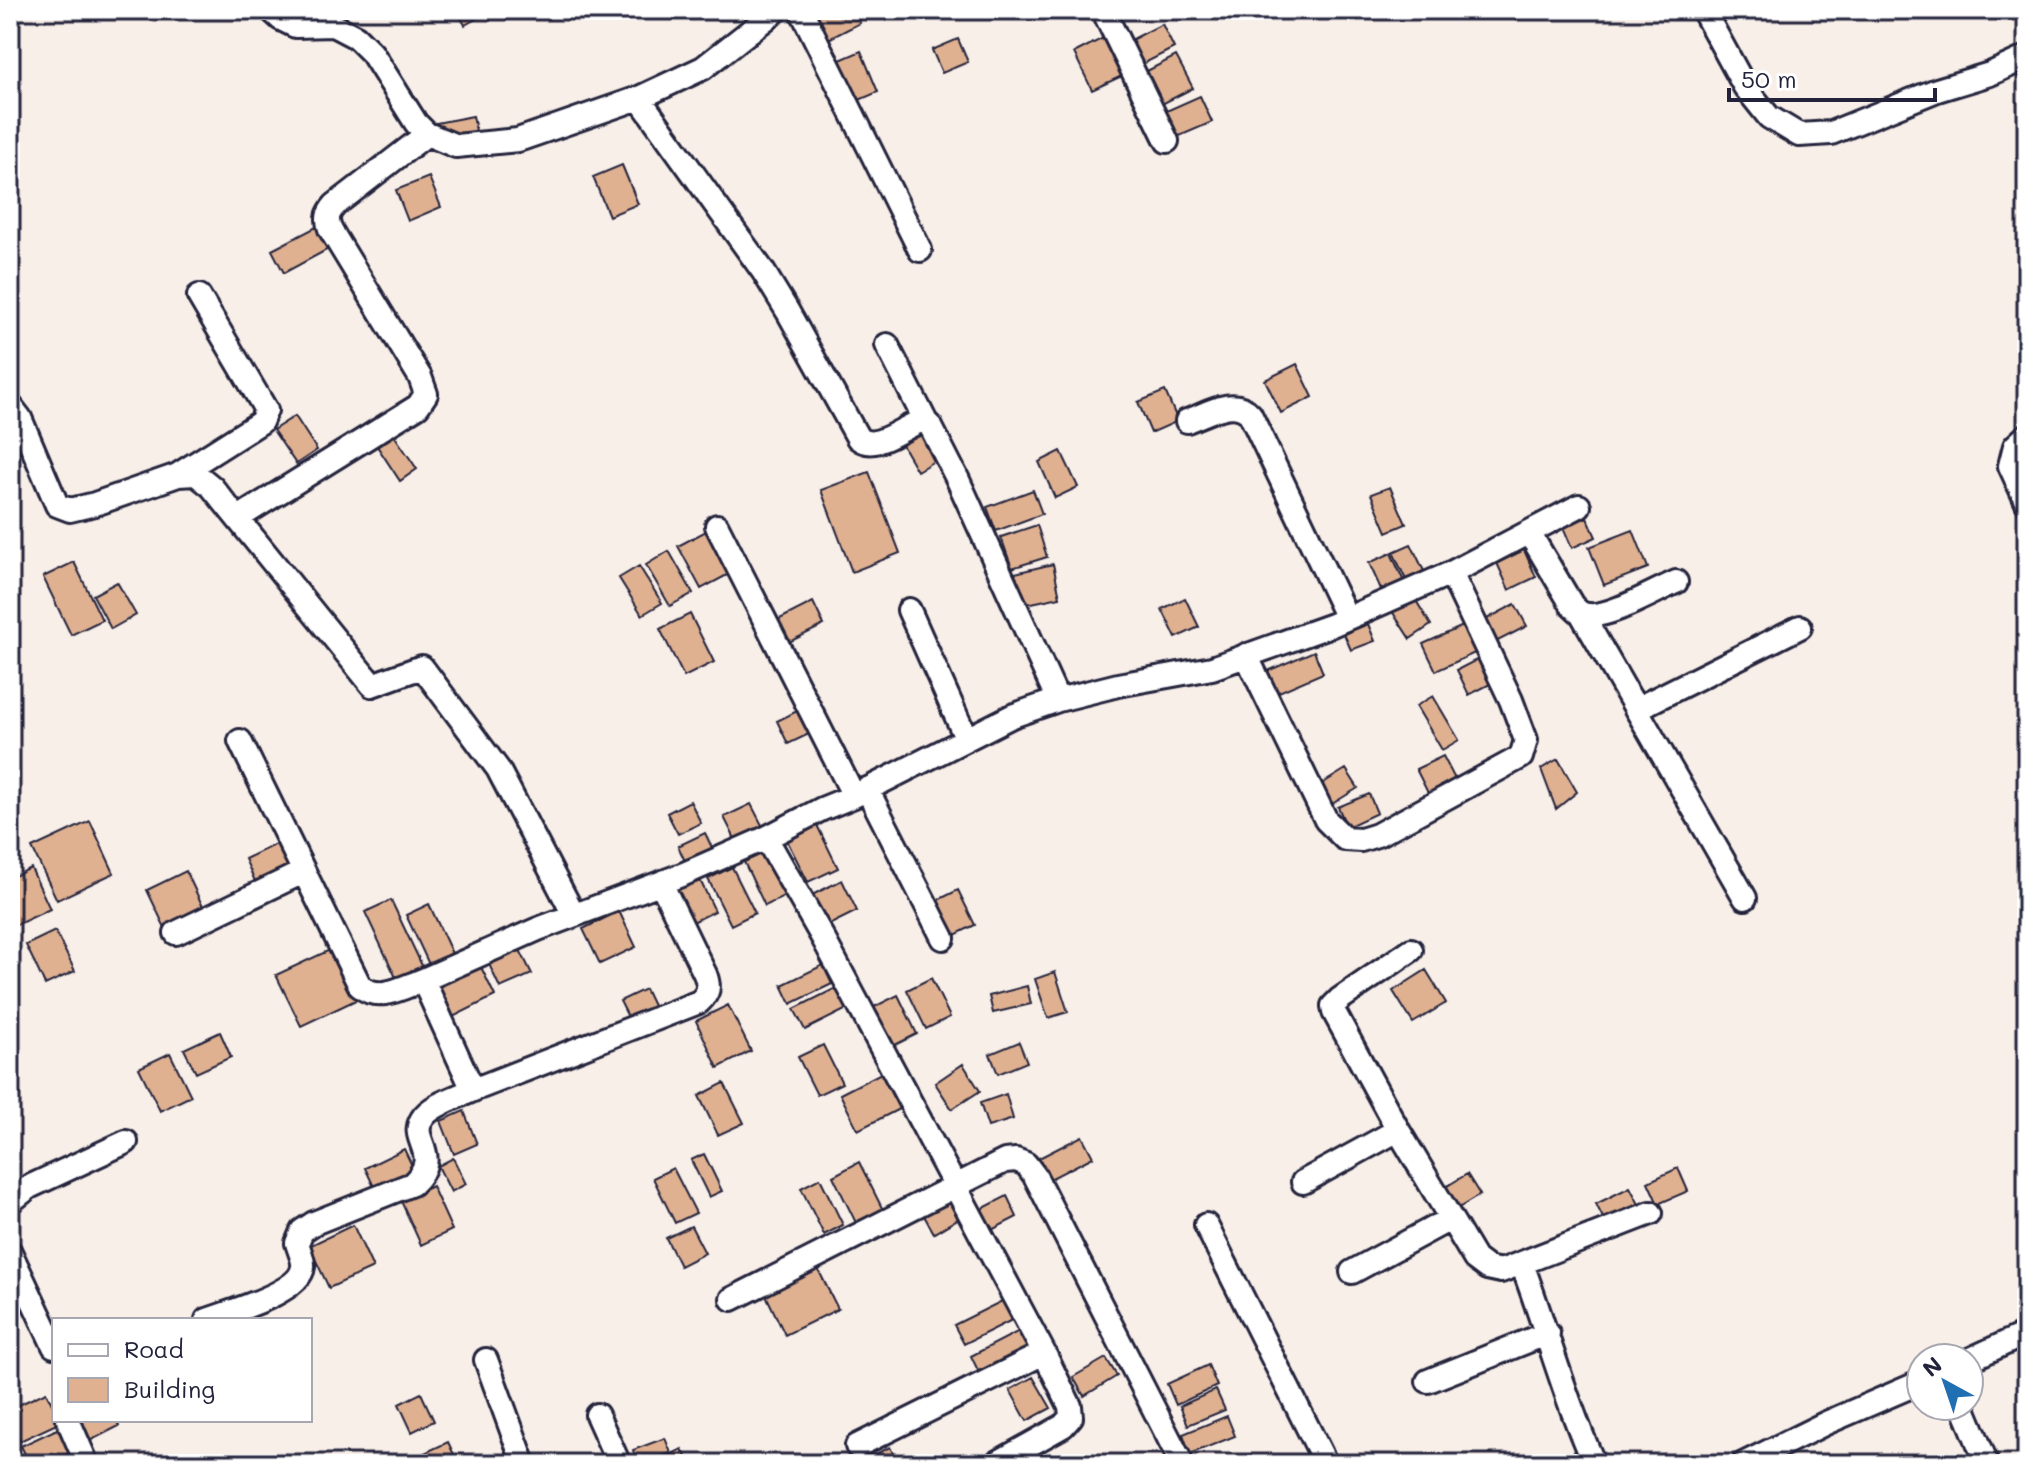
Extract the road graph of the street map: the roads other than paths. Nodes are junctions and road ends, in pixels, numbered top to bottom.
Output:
1 (271, 10) edge
2 (777, 10) edge
3 (801, 10) edge
4 (1103, 10) edge
5 (1703, 10) edge
6 (2027, 57) edge
7 (639, 98) junction
8 (427, 134) junction
9 (1167, 141) dead end
10 (920, 250) dead end
11 (199, 296) dead end
12 (887, 345) dead end
13 (10, 405) edge
14 (1187, 421) dead end
15 (926, 422) junction
16 (2027, 435) edge
17 (178, 475) junction
18 (2027, 503) edge
19 (1579, 506) dead end
20 (238, 518) junction
21 (717, 526) dead end
22 (1530, 534) junction
23 (1451, 573) junction
24 (1676, 582) dead end
25 (909, 610) dead end
26 (1581, 613) junction
27 (1347, 618) junction
28 (1800, 627) dead end
29 (1246, 655) junction
30 (1058, 700) junction
31 (1636, 709) junction
32 (966, 738) junction
33 (240, 741) dead end
34 (861, 793) junction
35 (766, 838) junction
36 (303, 872) junction
37 (661, 883) junction
38 (1745, 898) dead end
39 (574, 915) junction
40 (176, 933) dead end
41 (943, 938) dead end
42 (1411, 950) dead end
43 (423, 980) junction
44 (473, 1090) junction
45 (1398, 1130) junction
46 (126, 1142) dead end
47 (1303, 1182) dead end
48 (953, 1185) junction
49 (10, 1202) edge
50 (1651, 1213) dead end
51 (1450, 1219) junction
52 (1206, 1225) dead end
53 (10, 1252) edge
54 (1522, 1264) junction
55 (1352, 1272) dead end
56 (732, 1299) dead end
57 (212, 1318) edge
58 (1548, 1333) junction
59 (2027, 1333) edge
60 (52, 1342) edge
61 (1044, 1353) junction
62 (1985, 1353) edge
63 (486, 1360) dead end
64 (1428, 1381) dead end
65 (1905, 1389) edge
66 (597, 1415) dead end
67 (69, 1422) edge
68 (1970, 1422) edge
69 (857, 1446) dead end
70 (87, 1464) edge
71 (524, 1464) edge
72 (619, 1464) edge
73 (995, 1464) edge
74 (1182, 1464) edge
75 (1326, 1464) edge
76 (1594, 1464) edge
77 (1743, 1464) edge
78 (1987, 1464) edge

1 - 8 street
2 - 7 street
3 - 10 street
4 - 9 street
5 - 6 street
7 - 8 street
7 - 15 street
8 - 20 street
11 - 17 street
12 - 15 street
13 - 17 street
14 - 27 street
15 - 30 street
16 - 18 street
17 - 20 street
19 - 22 street
20 - 39 street
21 - 34 street
22 - 23 street
22 - 26 street
23 - 27 street
23 - 29 street
24 - 26 street
25 - 32 street
26 - 31 street
27 - 29 street
28 - 31 street
29 - 30 street
30 - 32 street
31 - 38 street
32 - 34 street
33 - 36 street
34 - 35 street
34 - 41 street
35 - 37 street
35 - 48 street
36 - 40 street
36 - 43 street
37 - 39 street
37 - 44 street
39 - 43 street
42 - 45 street
43 - 44 street
44 - 57 street
45 - 47 street
45 - 51 street
46 - 49 street
48 - 56 street
48 - 61 street
48 - 74 street
50 - 54 street
51 - 54 street
51 - 55 street
52 - 75 street
53 - 60 street
54 - 58 street
58 - 64 street
58 - 76 street
59 - 62 street
61 - 69 street
61 - 73 street
63 - 71 street
65 - 77 street
66 - 72 street
67 - 70 street
68 - 78 street

